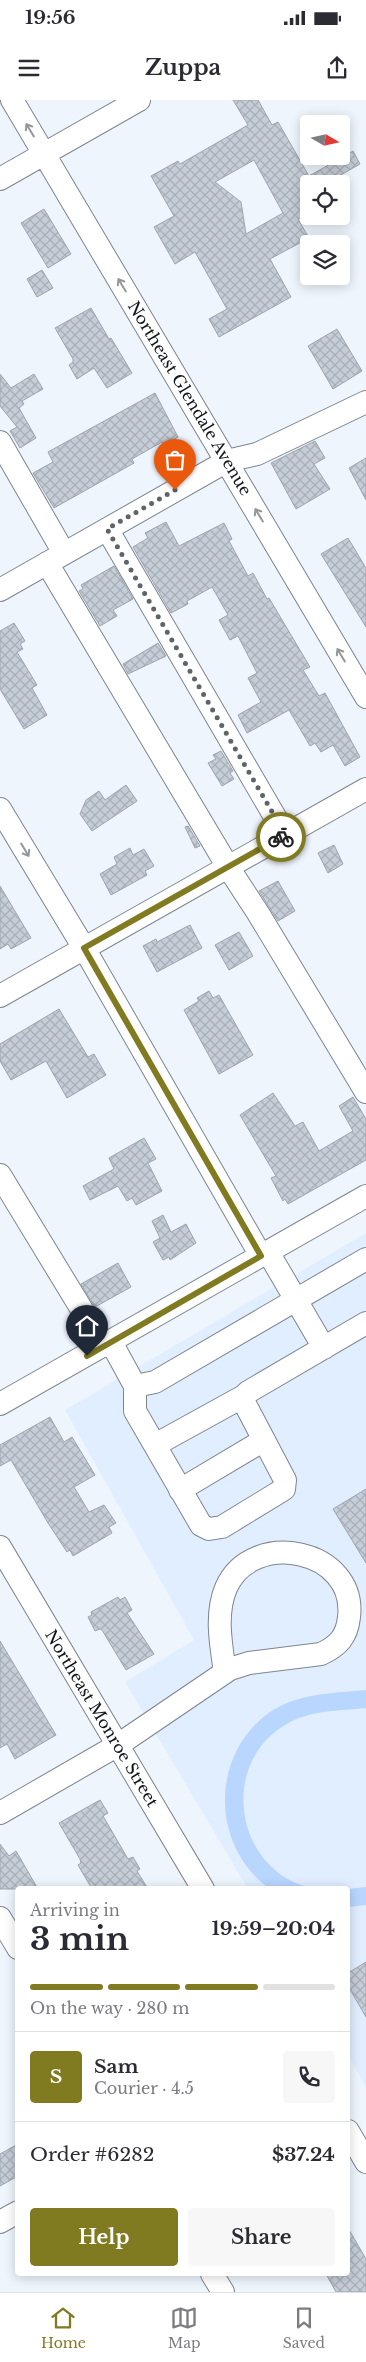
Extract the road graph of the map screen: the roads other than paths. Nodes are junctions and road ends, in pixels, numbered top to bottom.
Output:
1 (12, 100) edge
2 (139, 100) edge
3 (44, 154) junction
4 (0, 179) edge
5 (366, 402) edge
6 (0, 442) edge
7 (227, 461) junction
8 (107, 529) junction
9 (56, 558) junction
10 (0, 590) edge
11 (366, 697) edge
12 (366, 789) edge
13 (0, 809) edge
14 (285, 834) junction
15 (228, 867) junction
16 (84, 948) junction
17 (0, 996) edge
18 (366, 1092) edge
19 (0, 1175) edge
20 (366, 1196) edge
21 (264, 1254) junction
22 (366, 1259) edge
23 (295, 1299) junction
24 (366, 1323) edge
25 (108, 1344) junction
26 (324, 1348) junction
27 (135, 1386) junction
28 (244, 1396) junction
29 (0, 1404) edge
30 (264, 1440) junction
31 (154, 1446) junction
32 (180, 1490) junction
33 (0, 1547) edge
34 (225, 1672) junction
35 (118, 1745) junction
36 (0, 1813) edge
37 (201, 1886) edge
38 (0, 1918) edge
39 (15, 1943) edge
40 (350, 2134) edge
41 (366, 2162) edge
42 (15, 2214) edge
43 (0, 2222) edge
44 (213, 2276) edge
45 (223, 2292) edge

3 -> 1 street, Northeast Glendale Avenue
2 - 3 street
3 - 4 street
7 -> 3 street, Northeast Glendale Avenue
5 - 7 street
6 - 9 street
7 - 8 street
11 -> 7 street, Northeast Glendale Avenue
8 - 9 street
8 - 14 street
9 - 10 street
9 - 15 street
12 - 14 street
13 -> 16 street
14 - 15 street
15 - 16 street
15 - 18 street
16 - 17 street
16 - 21 street
19 - 25 street
20 - 21 street
21 - 23 street
21 - 25 street
22 - 23 street
23 - 26 street
23 - 27 street
24 - 26 street
25 - 27 street
25 - 29 street
26 - 28 street
27 - 31 street
28 - 30 street
28 - 31 street
30 - 32 street
30 - 32 street
31 - 32 street
33 - 35 street, Northeast Monroe Street
34 - 34 street
34 - 35 street
35 - 36 street
35 - 37 street, Northeast Monroe Street
38 - 39 street
40 - 41 street
42 - 43 street
44 - 45 street

